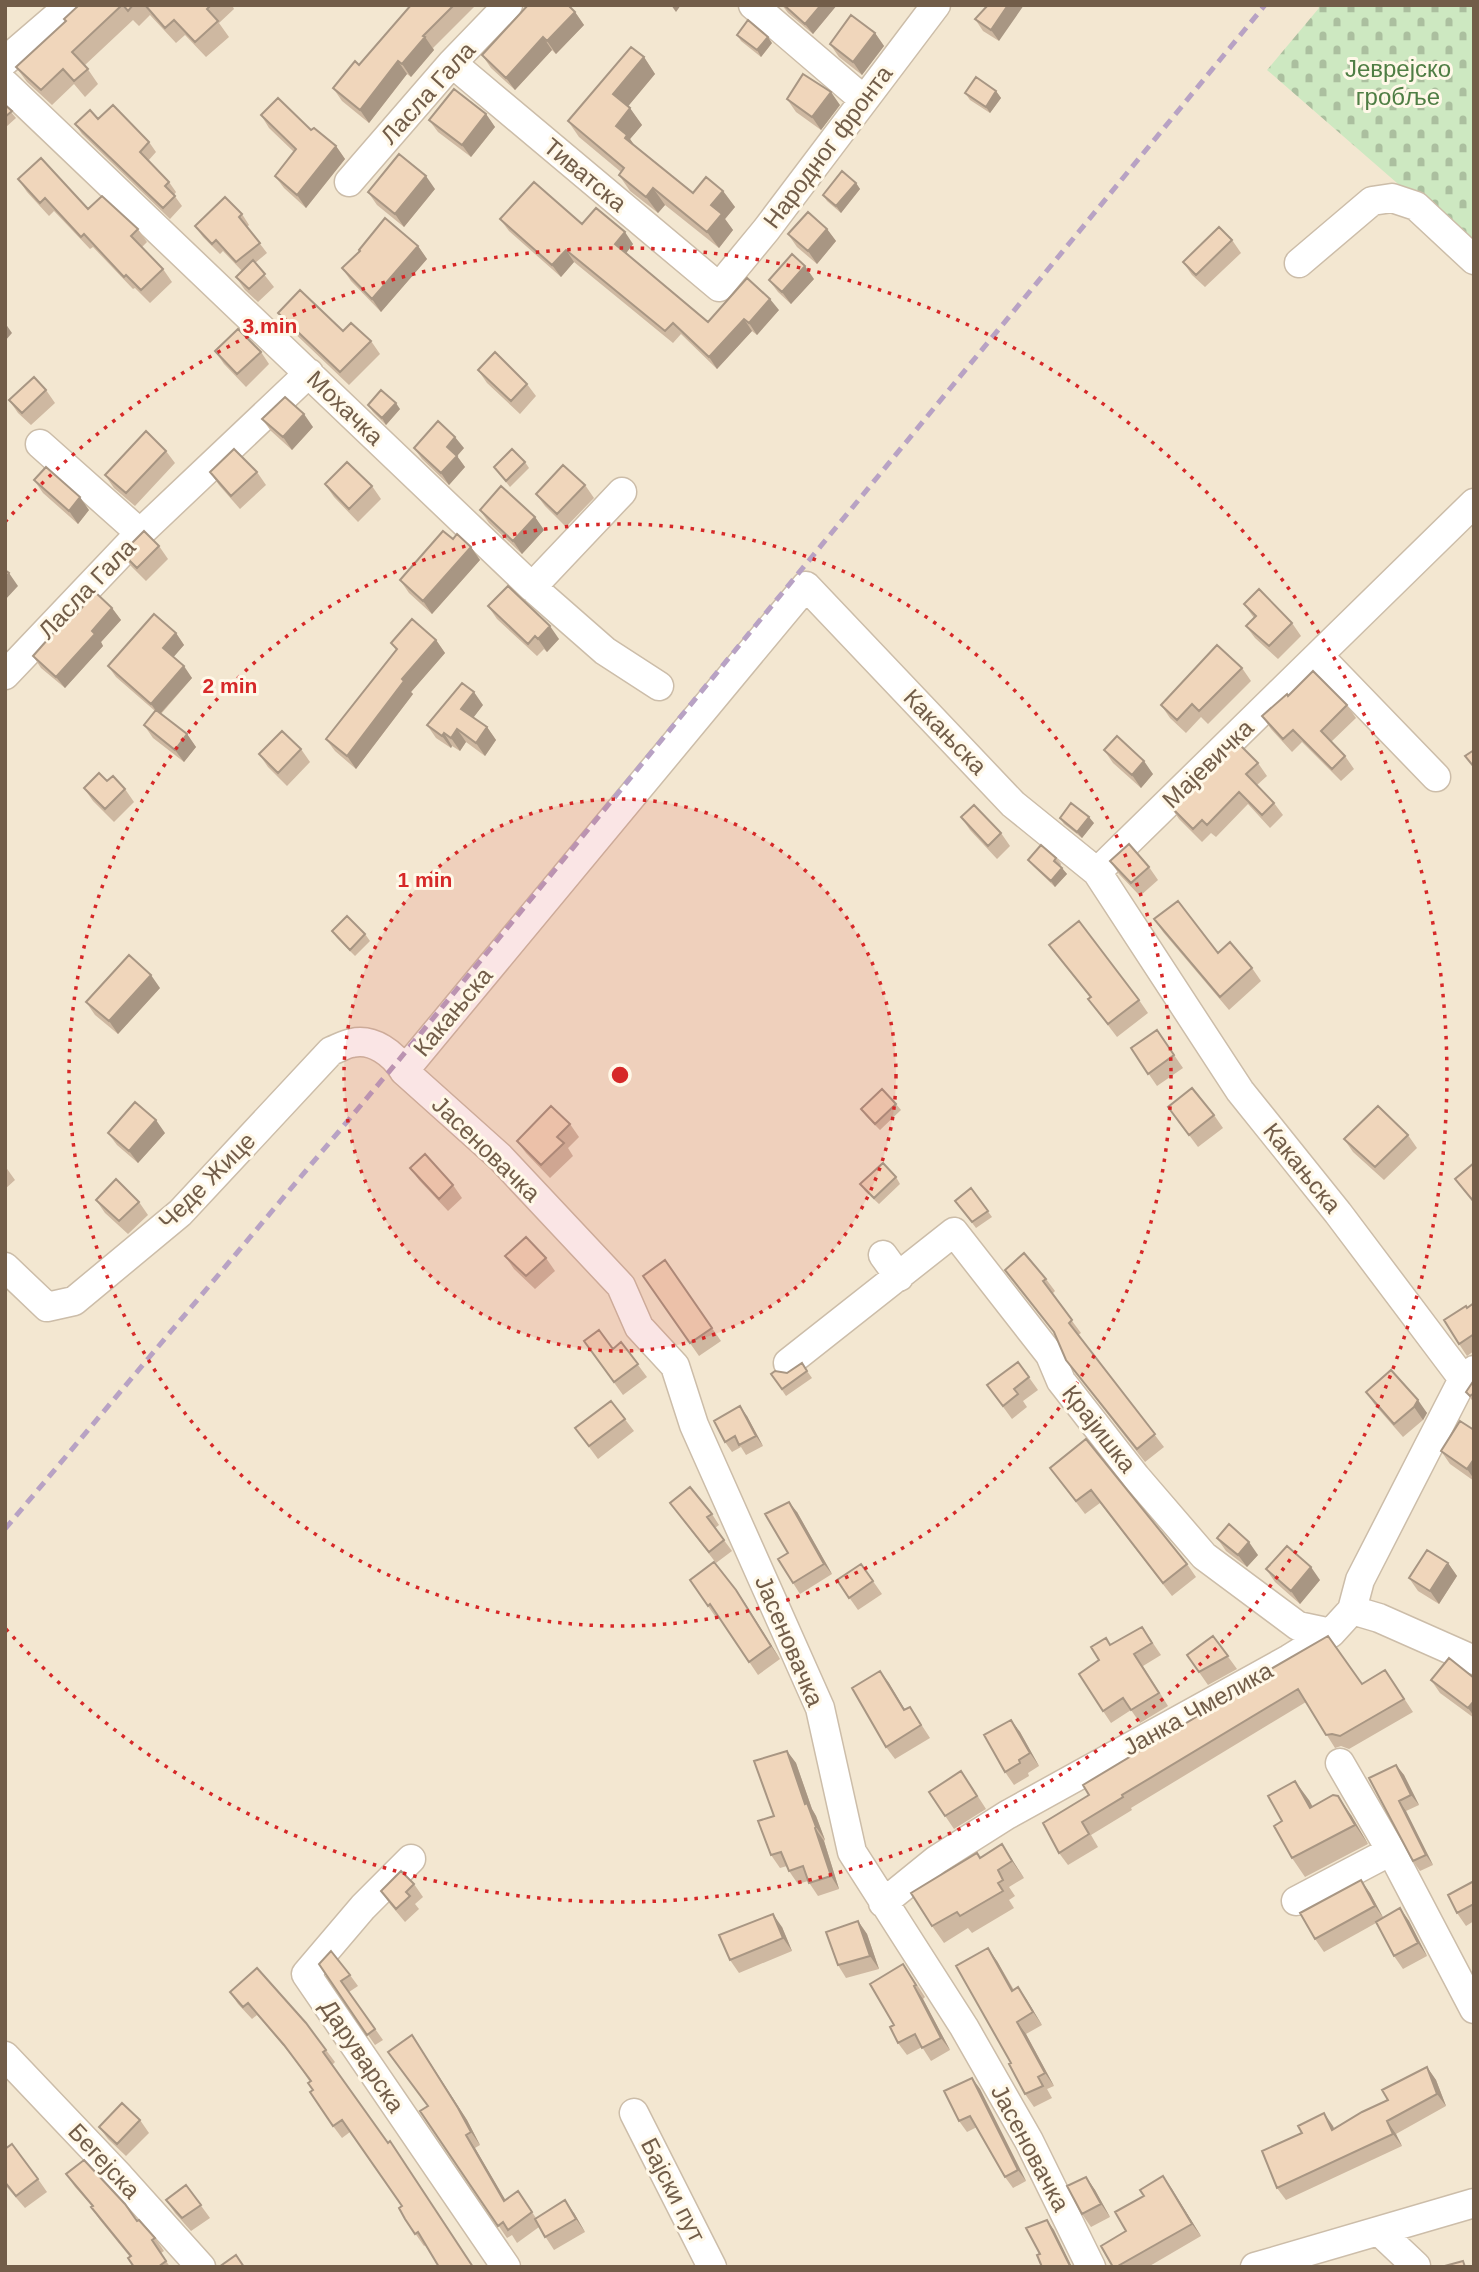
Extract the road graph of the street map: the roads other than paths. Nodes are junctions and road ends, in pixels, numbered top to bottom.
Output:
1 (71, 5) edge
2 (508, 5) edge
3 (753, 5) edge
4 (936, 5) edge
5 (5, 61) edge
6 (452, 62) junction
7 (5, 84) edge
8 (864, 100) junction
9 (349, 182) dead end
10 (1474, 260) edge
11 (1299, 263) dead end
12 (719, 287) joint
13 (309, 373) junction
14 (40, 444) dead end
15 (622, 492) dead end
16 (1474, 503) edge
17 (140, 533) junction
18 (532, 587) junction
19 (1319, 656) junction
20 (5, 675) edge
21 (659, 686) dead end
22 (1436, 777) dead end
23 (1097, 872) junction
24 (404, 1071) junction
25 (5, 1267) edge
26 (788, 1363) dead end
27 (1469, 1375) edge
28 (1352, 1611) junction
29 (1331, 1633) junction
30 (1474, 1660) edge
31 (1340, 1763) dead end
32 (1391, 1851) junction
33 (411, 1859) dead end
34 (1296, 1901) dead end
35 (883, 1903) junction
36 (1474, 2009) edge
37 (5, 2056) edge
38 (634, 2113) dead end
39 (1474, 2203) edge
40 (1418, 2220) junction
41 (1379, 2231) junction
42 (1416, 2266) edge
43 (201, 2267) edge
44 (506, 2267) edge
45 (712, 2267) edge
46 (1091, 2267) edge
47 (1255, 2267) edge

1 - 5 street
2 - 6 street, Ласла Гала
3 - 8 street
4 - 8 street, Народног фронта
6 - 9 street, Ласла Гала
6 - 12 street, Тиватска
7 - 13 street, Мохачка
8 - 12 street, Народног фронта
10 - 11 street
13 - 17 street, Ласла Гала
13 - 18 street, Мохачка
14 - 17 street, Ласла Гала
15 - 18 street
16 - 19 street, Мајевичка
17 - 20 street, Ласла Гала
18 - 21 street, Мохачка
19 - 22 street
19 - 23 street, Мајевичка
23 - 24 street, Какањска
23 - 27 street, Какањска
24 - 25 street, Чеде Жице
24 - 35 street, Јасеновачка
26 - 29 street, Крајишка
27 - 28 street, Јанка Чмелика
28 - 29 street, Јанка Чмелика
28 - 30 street
29 - 35 street, Јанка Чмелика
31 - 32 street
32 - 34 street
32 - 36 street
33 - 44 street, Даруварска
35 - 46 street, Јасеновачка
37 - 43 street, Бегејска
38 - 45 street, Бајски пут
39 - 40 street
40 - 41 street
40 - 42 street
41 - 42 street
41 - 47 street

